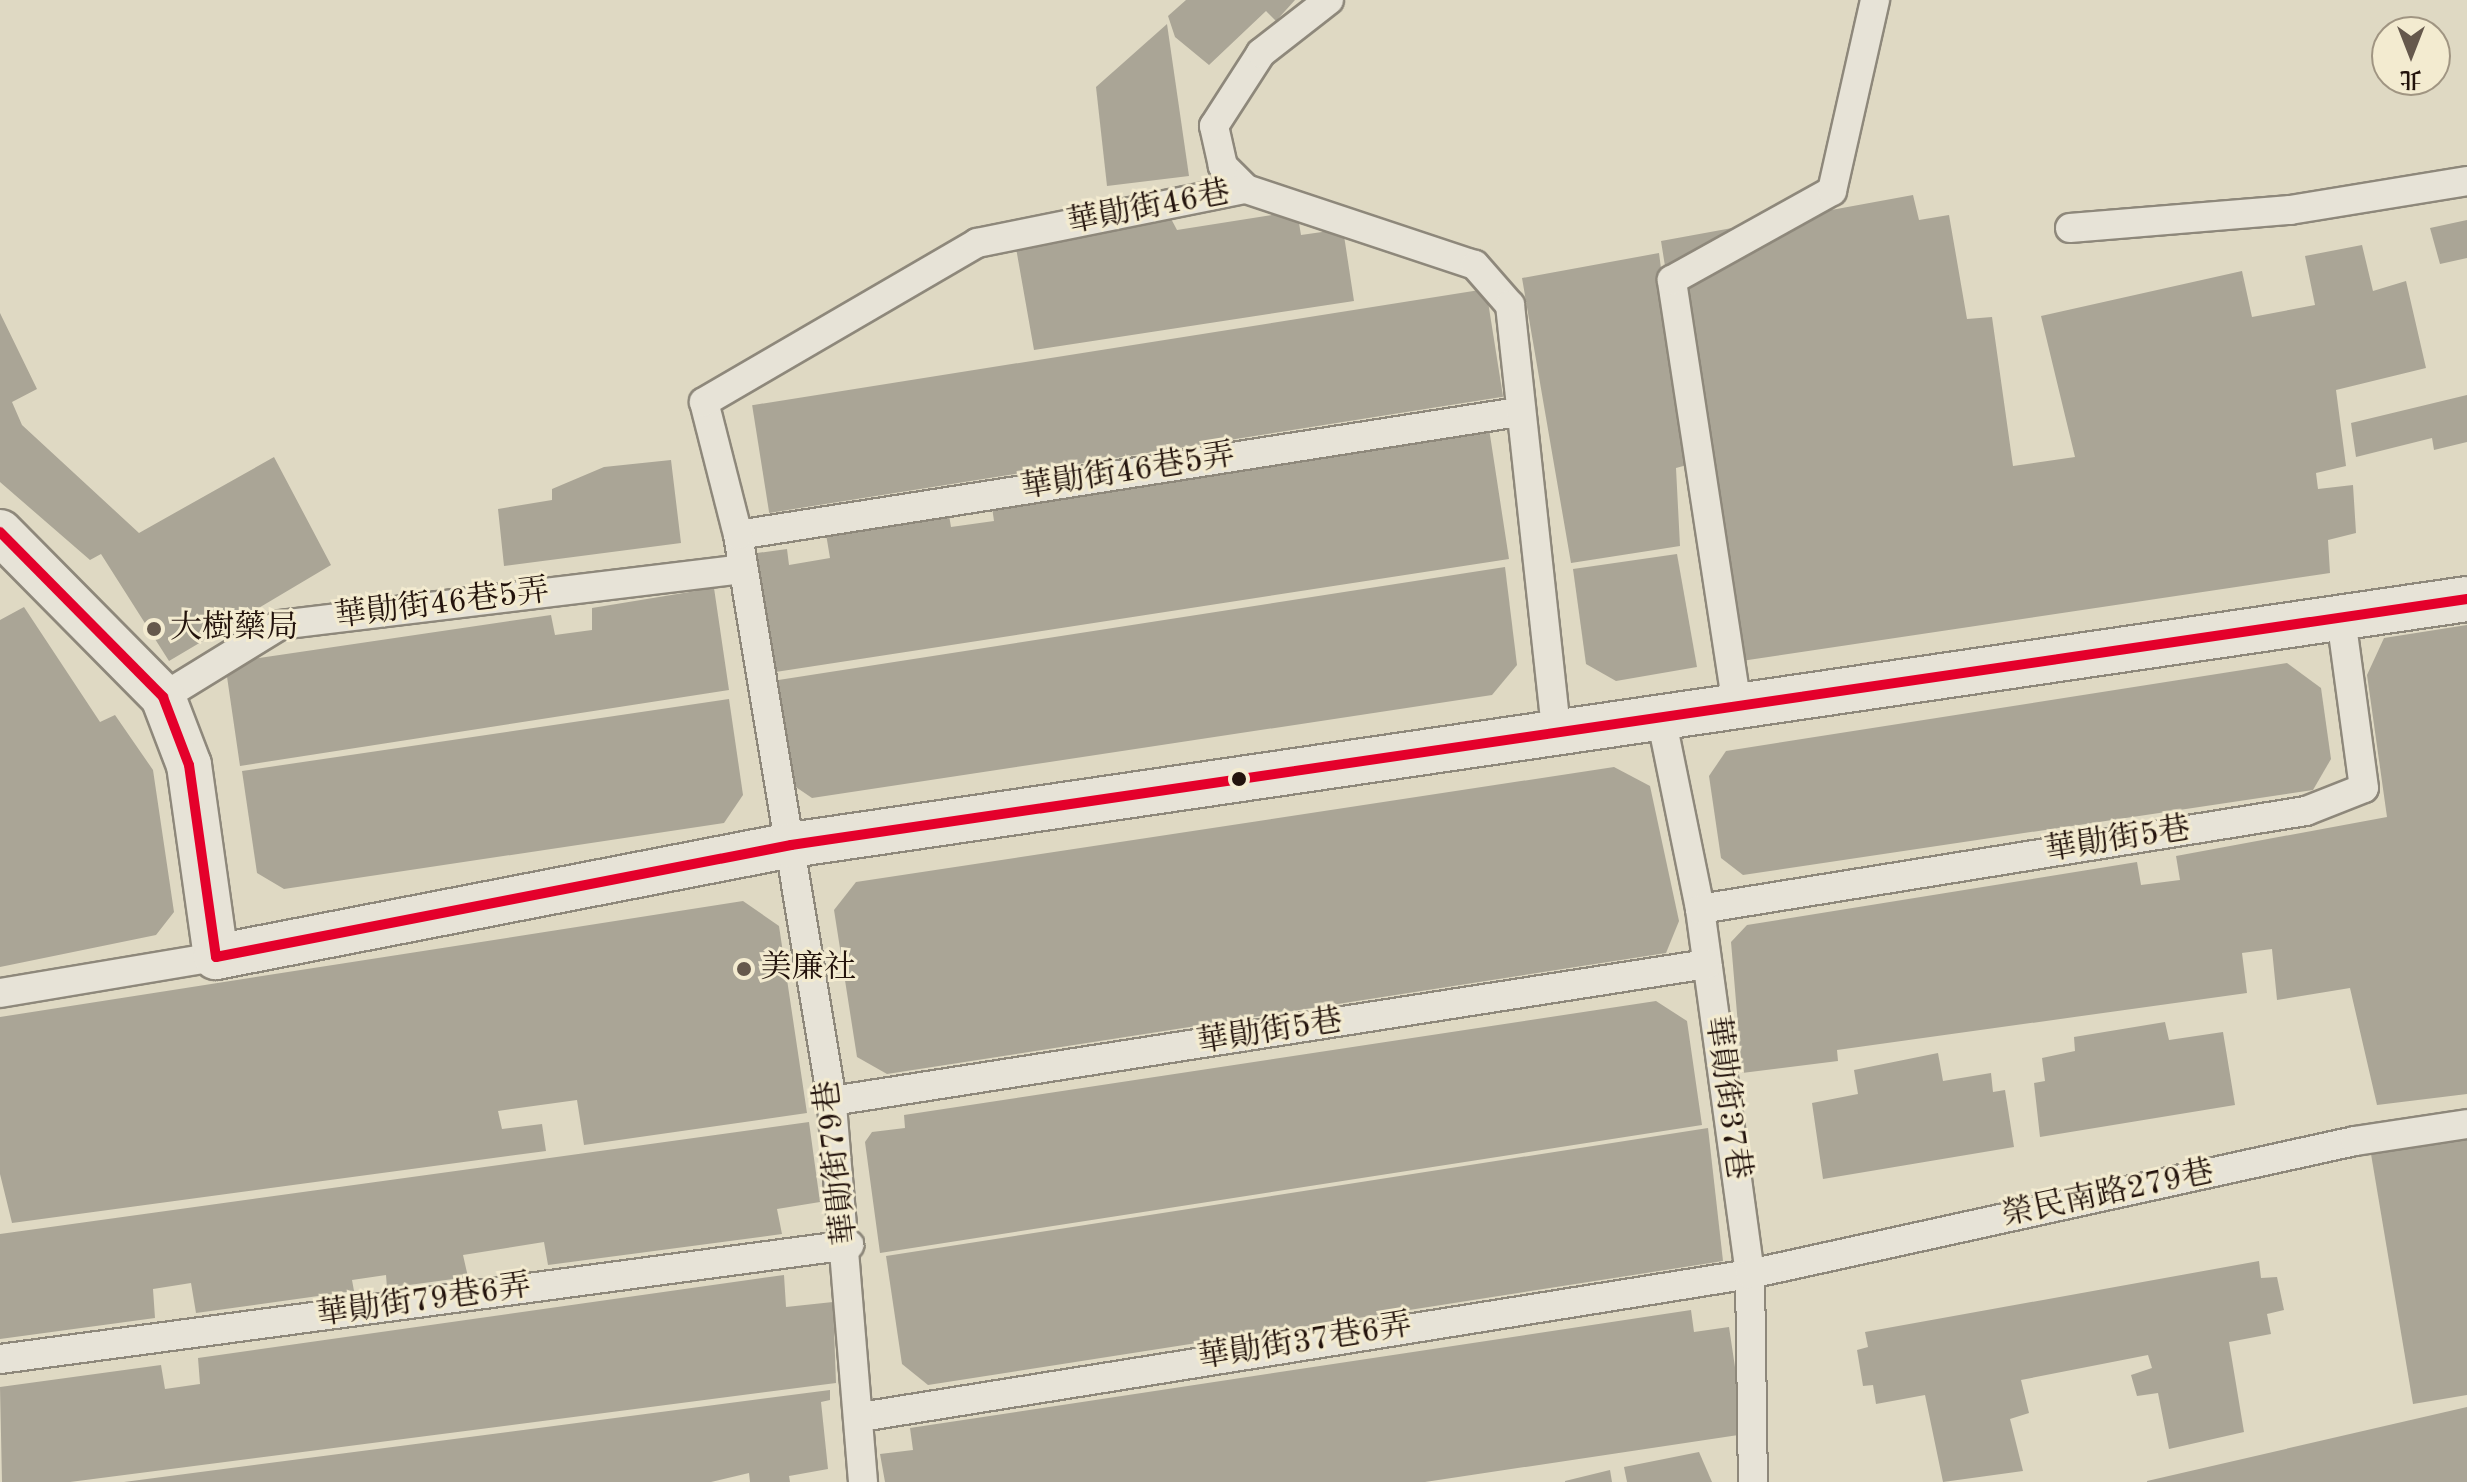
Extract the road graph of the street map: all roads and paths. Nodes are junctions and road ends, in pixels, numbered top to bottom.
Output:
1 (1329, 0) edge
2 (1875, 0) edge
3 (2467, 181) edge
4 (1246, 189) junction
5 (2070, 228) dead end
6 (1518, 412) junction
7 (738, 535) junction
8 (4, 542) edge
9 (741, 569) junction
10 (2467, 599) edge
11 (2341, 618) junction
12 (163, 697) junction
13 (1737, 706) junction
14 (1661, 717) junction
15 (1556, 730) junction
16 (791, 845) junction
17 (1700, 909) junction
18 (216, 957) junction
19 (1707, 964) junction
20 (0, 993) edge
21 (832, 1101) junction
22 (2467, 1124) edge
23 (849, 1245) junction
24 (1750, 1274) junction
25 (0, 1359) edge
26 (861, 1417) junction
27 (863, 1482) edge
28 (1753, 1482) edge

1 - 4 lane
2 - 13 lane
3 - 5 lane
4 - 6 lane, 華勛街46巷
4 - 7 lane, 華勛街46巷
6 - 7 lane, 華勛街46巷5弄
6 - 15 lane, 華勛街46巷
7 - 9 lane, 華勛街79巷
8 - 12 street
9 - 12 lane, 華勛街46巷5弄
9 - 16 lane, 華勛街79巷
10 - 11 street
11 - 13 street
11 - 17 lane, 華勛街5巷
12 - 18 street
13 - 14 street
14 - 15 street
14 - 17 lane, 華勛街37巷
15 - 16 street
16 - 18 street
16 - 21 lane, 華勛街79巷
17 - 19 lane, 華勛街37巷
18 - 20 lane
19 - 21 lane, 華勛街5巷
19 - 24 lane, 華勛街37巷
21 - 23 lane, 華勛街79巷
22 - 24 lane, 榮民南路279巷
23 - 25 lane, 華勛街79巷6弄
23 - 26 lane, 華勛街79巷
24 - 26 lane, 華勛街37巷6弄
24 - 28 lane, 華勛街37巷
26 - 27 lane, 華勛街79巷

